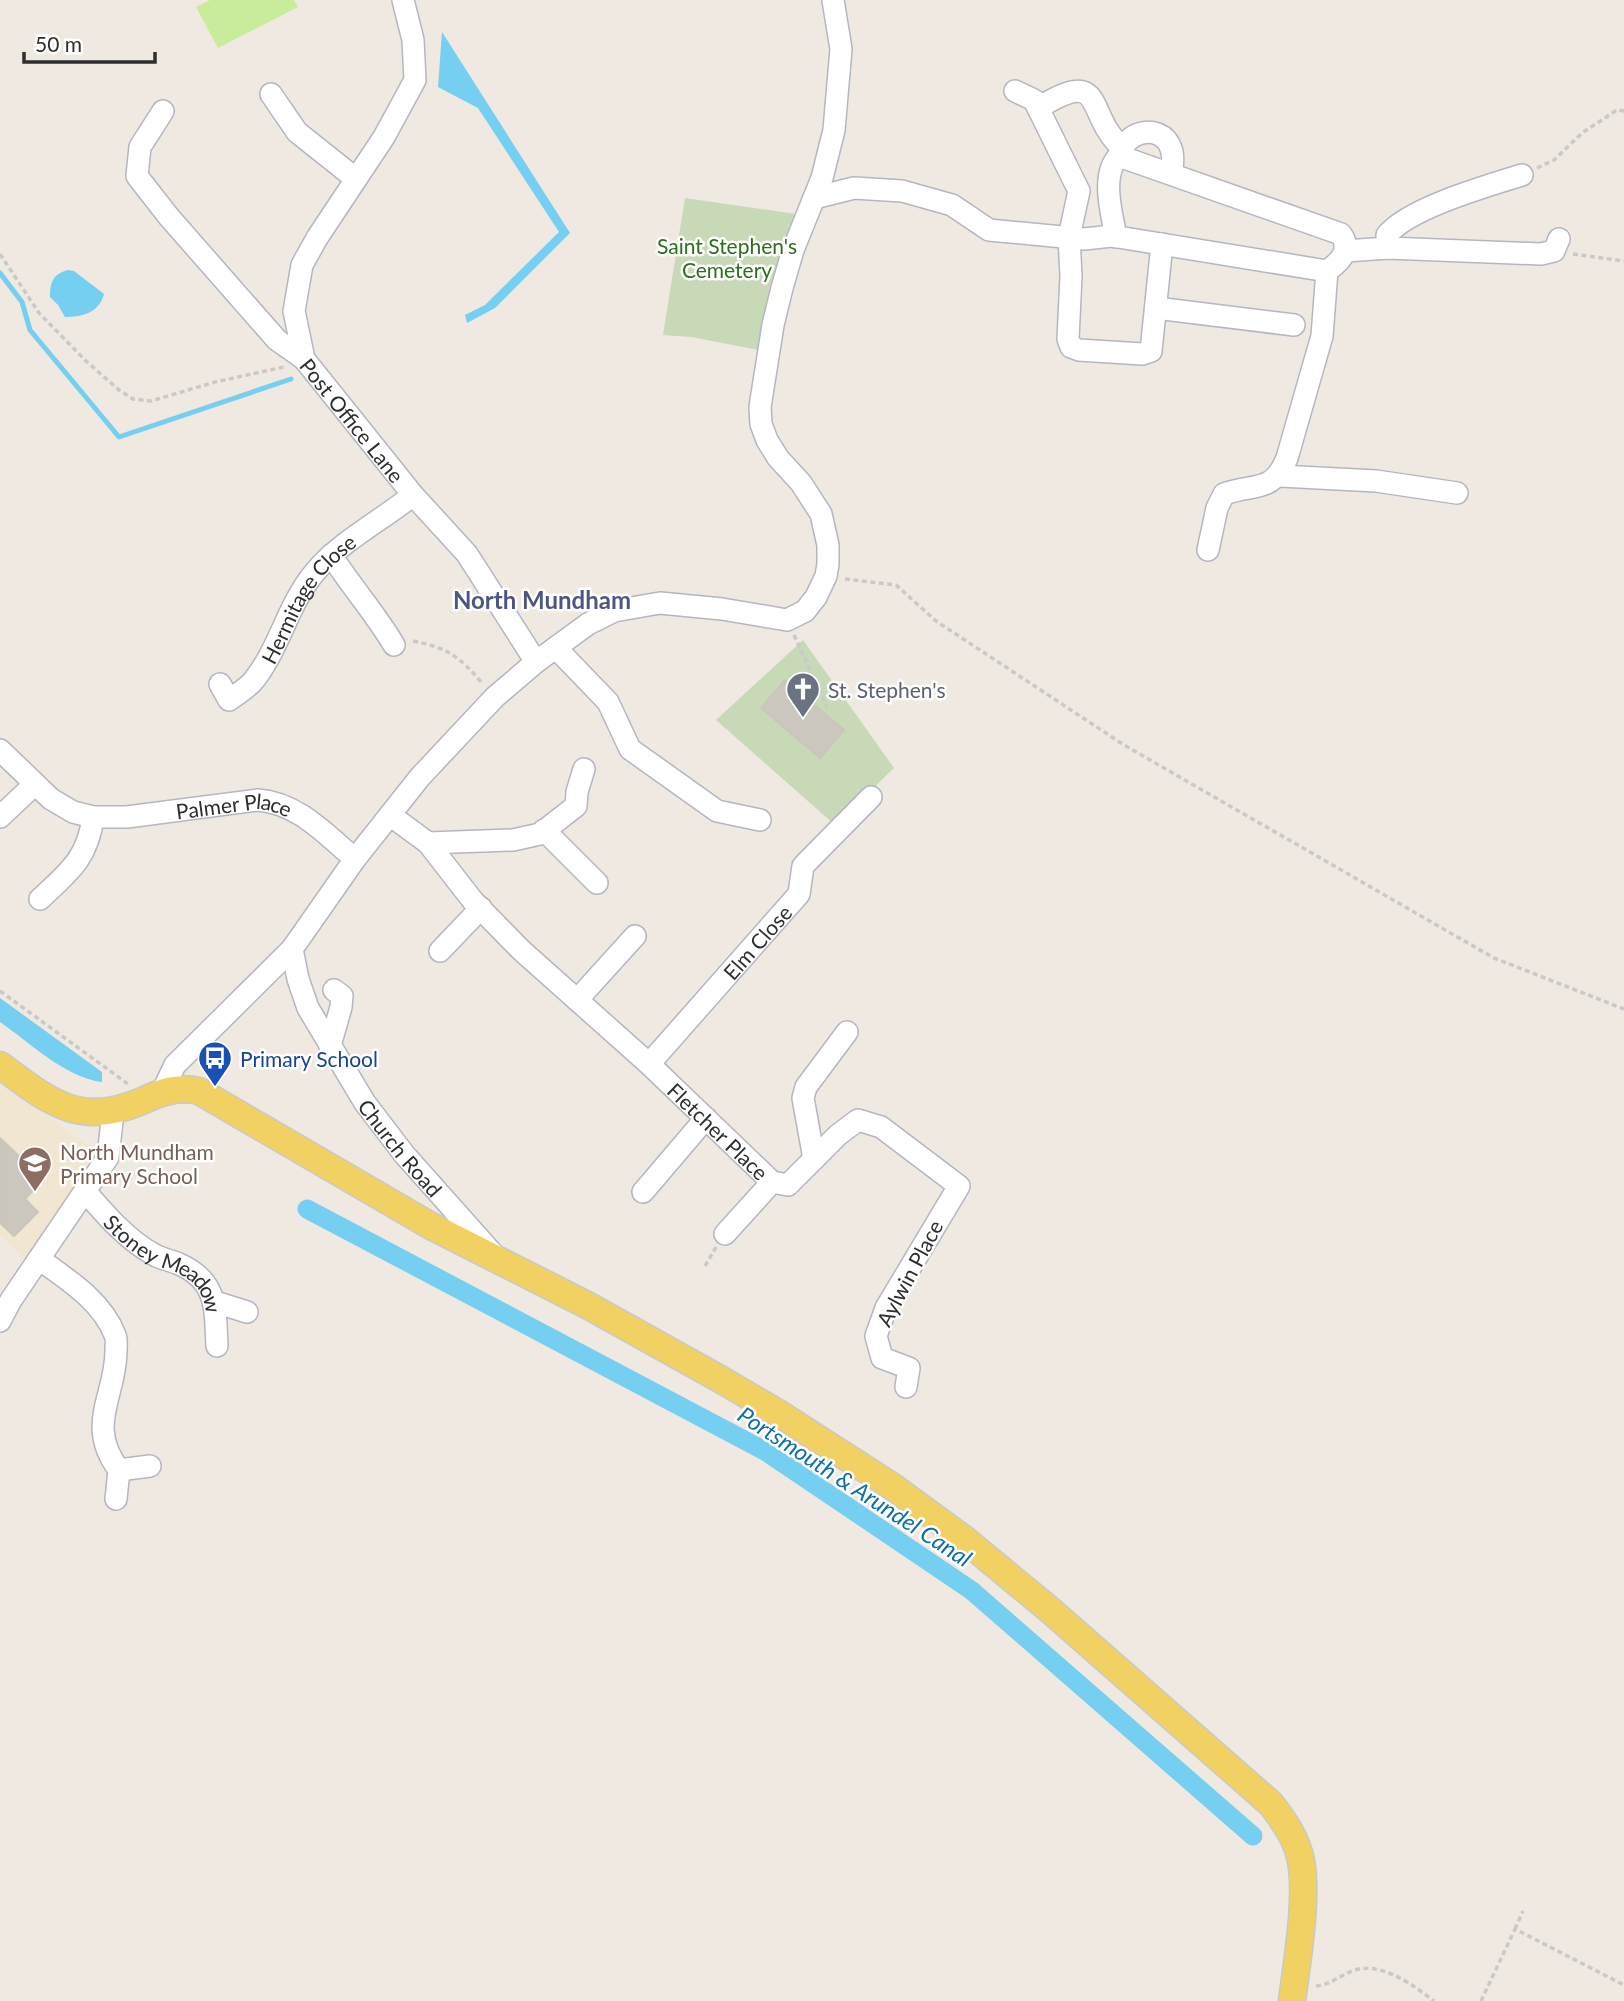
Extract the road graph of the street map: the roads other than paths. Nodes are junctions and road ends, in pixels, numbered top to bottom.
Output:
1 (403, 0) edge
2 (833, 0) edge
3 (1015, 92) dead end
4 (271, 94) dead end
5 (1038, 107) junction
6 (163, 111) dead end
7 (1120, 152) junction
8 (1171, 173) junction
9 (1522, 175) road end
10 (356, 180) junction
11 (814, 198) junction
12 (1069, 237) junction
13 (1116, 237) junction
14 (1162, 244) junction
15 (1556, 245) road end
16 (1388, 248) junction
17 (1345, 251) junction
18 (1327, 271) junction
19 (1156, 308) junction
20 (1294, 325) dead end
21 (304, 359) junction
22 (1280, 476) junction
23 (1457, 493) dead end
24 (413, 495) junction
25 (1208, 550) dead end
26 (331, 555) junction
27 (394, 645) road end
28 (555, 648) junction
29 (536, 662) junction
30 (220, 684) dead end
31 (0, 750) edge
32 (584, 769) dead end
33 (35, 784) junction
34 (871, 797) dead end
35 (390, 815) junction
36 (0, 817) edge
37 (93, 817) junction
38 (760, 820) dead end
39 (544, 830) junction
40 (428, 843) junction
41 (355, 859) junction
42 (597, 883) dead end
43 (40, 899) dead end
44 (481, 908) junction
45 (635, 936) dead end
46 (292, 949) junction
47 (440, 951) dead end
48 (715, 988) joint
49 (334, 990) dead end
50 (577, 1000) junction
51 (848, 1032) dead end
52 (330, 1046) junction
53 (649, 1064) junction
54 (0, 1065) edge
55 (154, 1096) junction
56 (113, 1112) junction
57 (706, 1118) junction
58 (814, 1159) junction
59 (772, 1182) junction
60 (958, 1186) joint
61 (85, 1191) junction
62 (643, 1192) dead end
63 (724, 1234) dead end
64 (39, 1259) junction
65 (497, 1259) junction
66 (215, 1302) junction
67 (247, 1312) dead end
68 (0, 1321) edge
69 (217, 1346) dead end
70 (906, 1387) dead end
71 (150, 1466) dead end
72 (119, 1470) junction
73 (116, 1499) dead end
74 (1293, 1995) edge

1 - 10 street, Post Office Lane
2 - 11 street
3 - 5 street
4 - 10 street
5 - 7 street
5 - 12 street
6 - 21 street
7 - 8 street
7 - 8 street
7 - 13 street
8 - 17 street
9 - 16 street
10 - 21 street, Post Office Lane
11 - 12 street
11 - 28 street
12 - 13 street
12 - 19 street
13 - 14 street
14 - 18 street
14 - 19 street
15 - 16 street
16 - 17 street
17 - 18 street
18 - 22 street
19 - 20 street
21 - 24 street, Post Office Lane
22 - 23 street
22 - 25 street
24 - 26 street, Hermitage Close
24 - 29 street, Post Office Lane
26 - 27 street
26 - 30 street, Hermitage Close
28 - 29 street
28 - 38 street
29 - 35 street
31 - 33 street, Palmer Place
32 - 39 street
33 - 36 street
33 - 37 street, Palmer Place
34 - 48 street, Elm Close
35 - 40 street, Fletcher Place
35 - 41 street
37 - 41 street, Palmer Place
37 - 43 street
39 - 40 street
39 - 42 street
40 - 44 street, Fletcher Place
41 - 46 street
44 - 47 street
44 - 50 street, Fletcher Place
45 - 50 street
46 - 52 street, Church Road
46 - 55 street
48 - 53 street, Fletcher Place
49 - 52 street
50 - 53 street, Fletcher Place
51 - 58 street
52 - 65 street, Church Road
53 - 57 street, Fletcher Place
54 - 56 main road
55 - 56 main road
55 - 65 main road
56 - 61 street
57 - 59 street, Fletcher Place
57 - 62 street
58 - 59 street, Fletcher Place
58 - 60 street, Fletcher Place
59 - 63 street
60 - 70 street, Aylwin Place
61 - 64 street
61 - 66 street, Stoney Meadow
64 - 68 street
64 - 72 street
65 - 74 main road
66 - 67 street
66 - 69 street, Stoney Meadow
71 - 72 street
72 - 73 street

